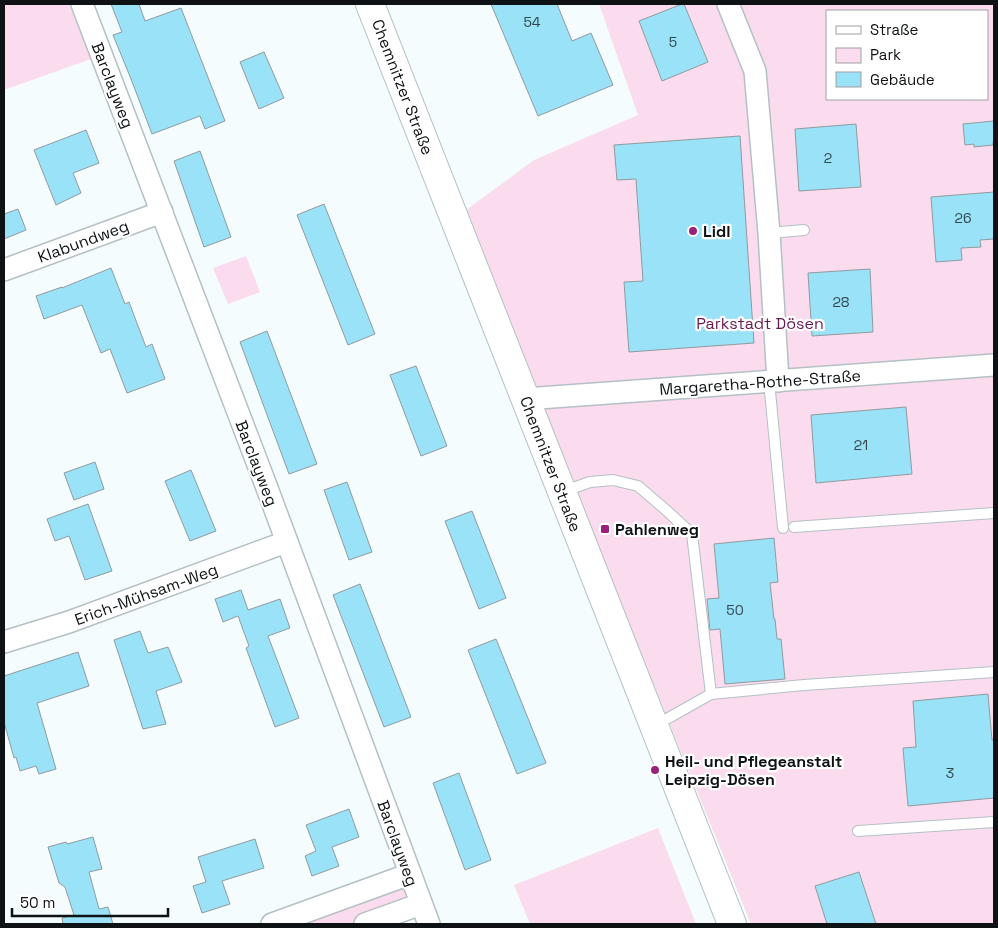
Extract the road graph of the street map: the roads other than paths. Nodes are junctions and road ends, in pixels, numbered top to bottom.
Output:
1 (82, 4) edge
2 (370, 4) edge
3 (728, 4) edge
4 (162, 212) junction
5 (804, 230) dead end
6 (769, 233) junction
7 (4, 270) edge
8 (994, 365) edge
9 (774, 381) junction
10 (525, 399) junction
11 (562, 492) junction
12 (994, 512) edge
13 (286, 542) junction
14 (4, 642) edge
15 (994, 672) edge
16 (711, 694) junction
17 (655, 725) junction
18 (994, 822) edge
19 (858, 831) dead end
20 (410, 874) junction
21 (421, 904) junction
22 (272, 924) edge
23 (366, 924) edge
24 (429, 924) edge
25 (732, 924) edge

1 - 4 street, Barclayweg
2 - 10 main road, Chemnitzer Straße
3 - 6 street
4 - 7 street, Klabundweg
4 - 13 street, Barclayweg
5 - 6 lane
6 - 9 street
8 - 9 street, Margaretha-Rothe-Straße
9 - 10 street, Margaretha-Rothe-Straße
9 - 12 lane
10 - 11 main road, Chemnitzer Straße
11 - 16 lane
11 - 17 main road, Chemnitzer Straße
13 - 14 street, Erich-Mühsam-Weg
13 - 20 street, Barclayweg
15 - 16 lane
16 - 17 lane
17 - 25 main road, Chemnitzer Straße
18 - 19 lane
20 - 21 street, Barclayweg
20 - 22 street
21 - 23 street
21 - 24 street, Barclayweg

